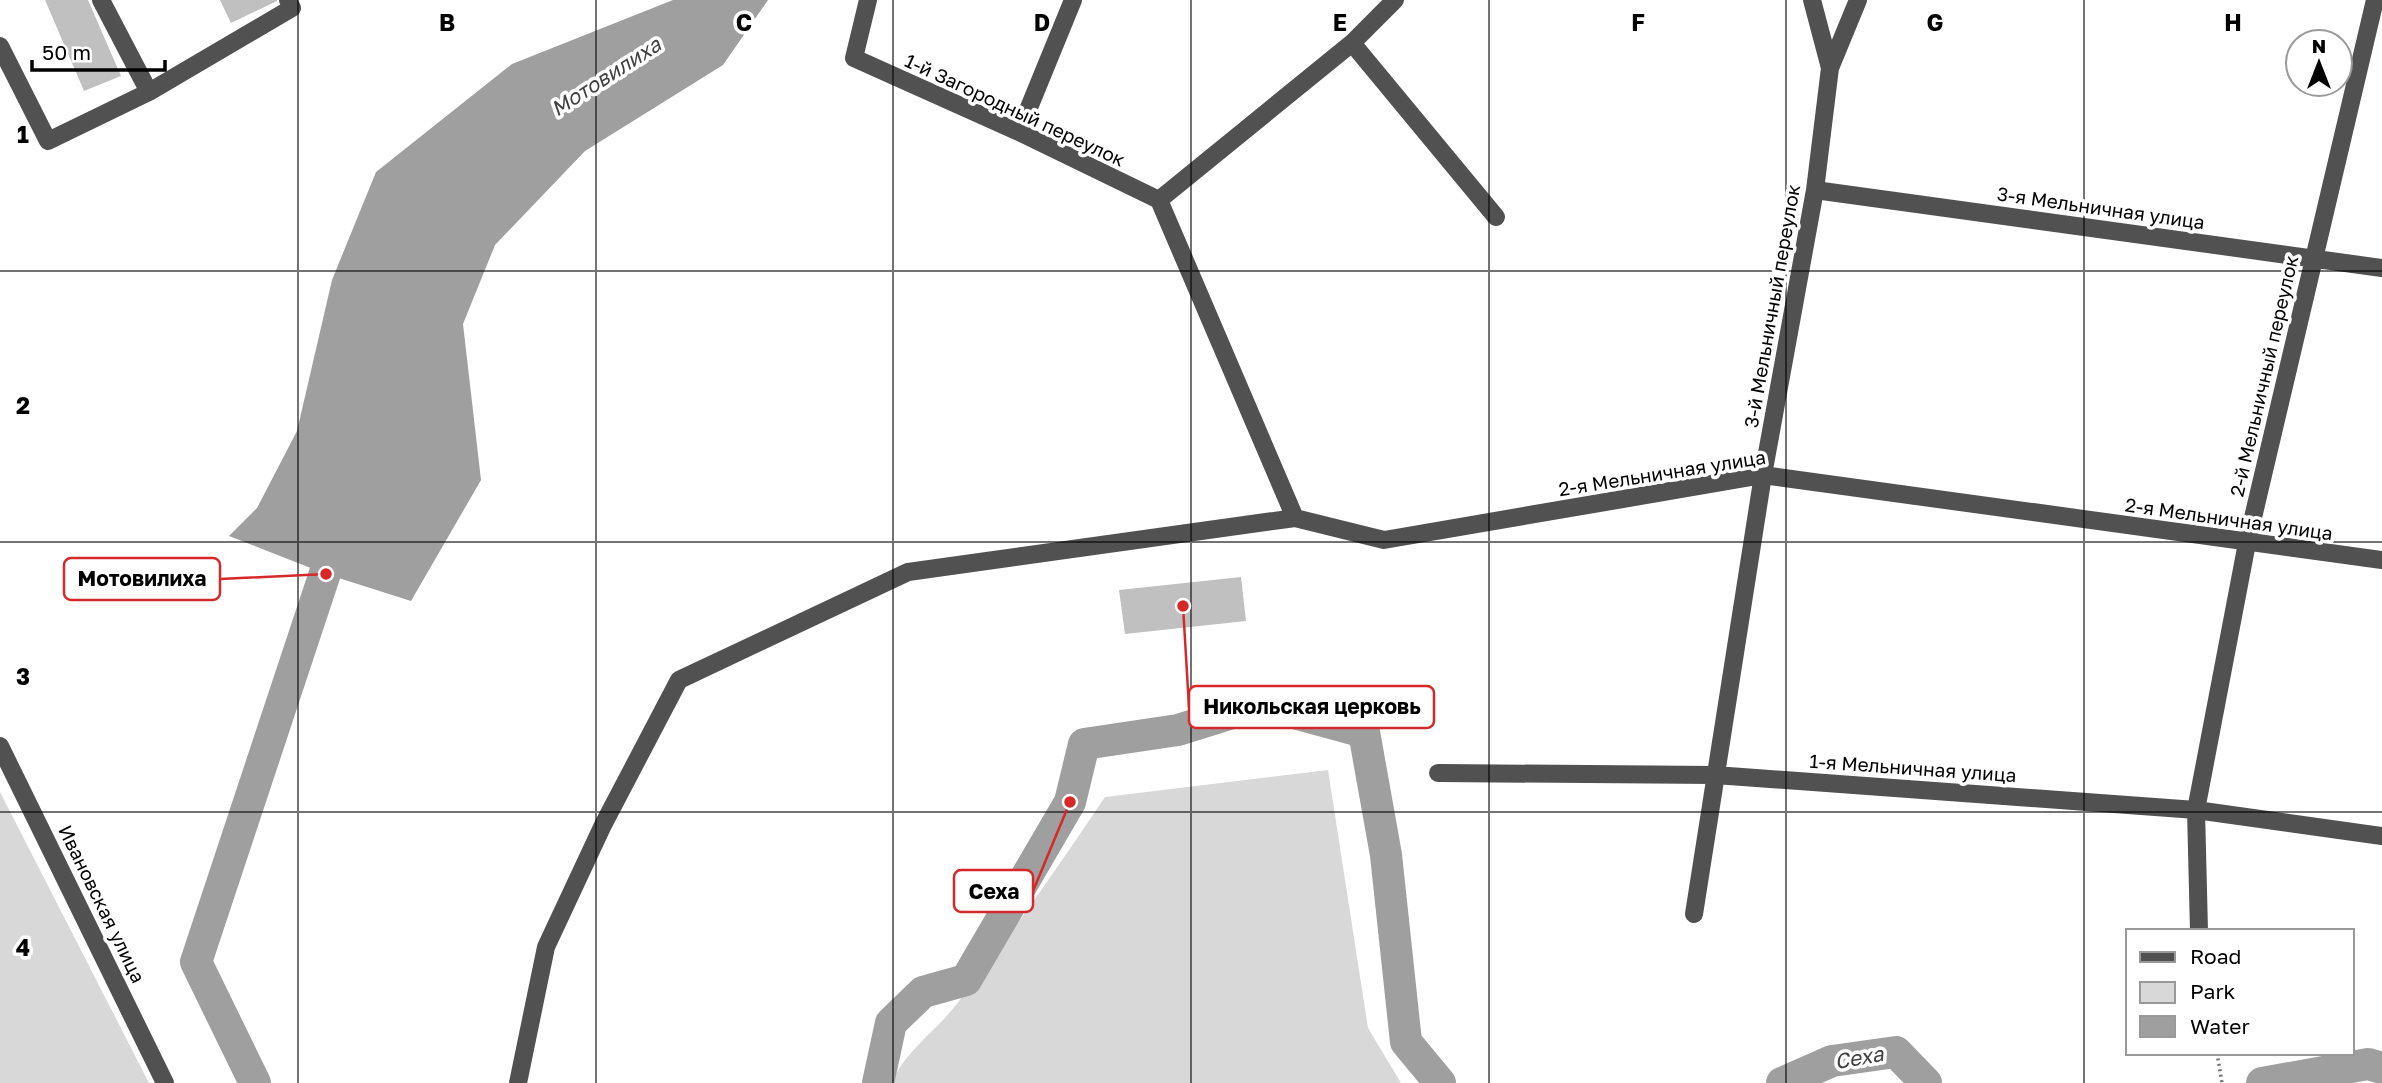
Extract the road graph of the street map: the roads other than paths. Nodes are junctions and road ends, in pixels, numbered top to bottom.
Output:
1 (101, 0) edge
2 (288, 0) edge
3 (868, 0) edge
4 (1073, 0) edge
5 (1395, 0) edge
6 (1812, 0) edge
7 (1858, 0) edge
8 (2375, 0) edge
9 (1352, 43) junction
10 (0, 46) edge
11 (1830, 68) junction
12 (149, 92) junction
13 (1019, 132) junction
14 (1815, 190) junction
15 (1159, 200) junction
16 (1496, 217) dead end
17 (2312, 258) junction
18 (2382, 268) edge
19 (1763, 475) junction
20 (1295, 518) junction
21 (2247, 543) junction
22 (2382, 560) edge
23 (0, 746) edge
24 (1438, 773) dead end
25 (1716, 775) junction
26 (2196, 810) junction
27 (2382, 836) edge
28 (1694, 914) dead end
29 (2199, 929) edge
30 (165, 1083) edge
31 (518, 1083) edge

1 - 12 street
2 - 12 street
3 - 13 street, 1-й Загородный переулок
4 - 13 street
5 - 9 street
6 - 11 street
7 - 11 street, 3-й Мельничный переулок
8 - 17 street, 2-й Мельничный переулок
9 - 15 street
9 - 16 street
10 - 12 street
11 - 14 street, 3-й Мельничный переулок
13 - 15 street, 1-й Загородный переулок
14 - 17 street, 3-я Мельничная улица
14 - 19 street, 3-й Мельничный переулок
15 - 20 street
17 - 18 street, 3-я Мельничная улица
17 - 21 street, 2-й Мельничный переулок
19 - 20 street, 2-я Мельничная улица
19 - 21 street, 2-я Мельничная улица
19 - 25 street, 3-й Мельничный переулок
20 - 31 street, 2-я Мельничная улица
21 - 22 street, 2-я Мельничная улица
21 - 26 street, 2-й Мельничный переулок
23 - 30 street, Ивановская улица
24 - 25 street, 1-я Мельничная улица
25 - 26 street, 1-я Мельничная улица
25 - 28 street, 3-й Мельничный переулок
26 - 27 street, 1-я Мельничная улица
26 - 29 street, 2-й Мельничный переулок

